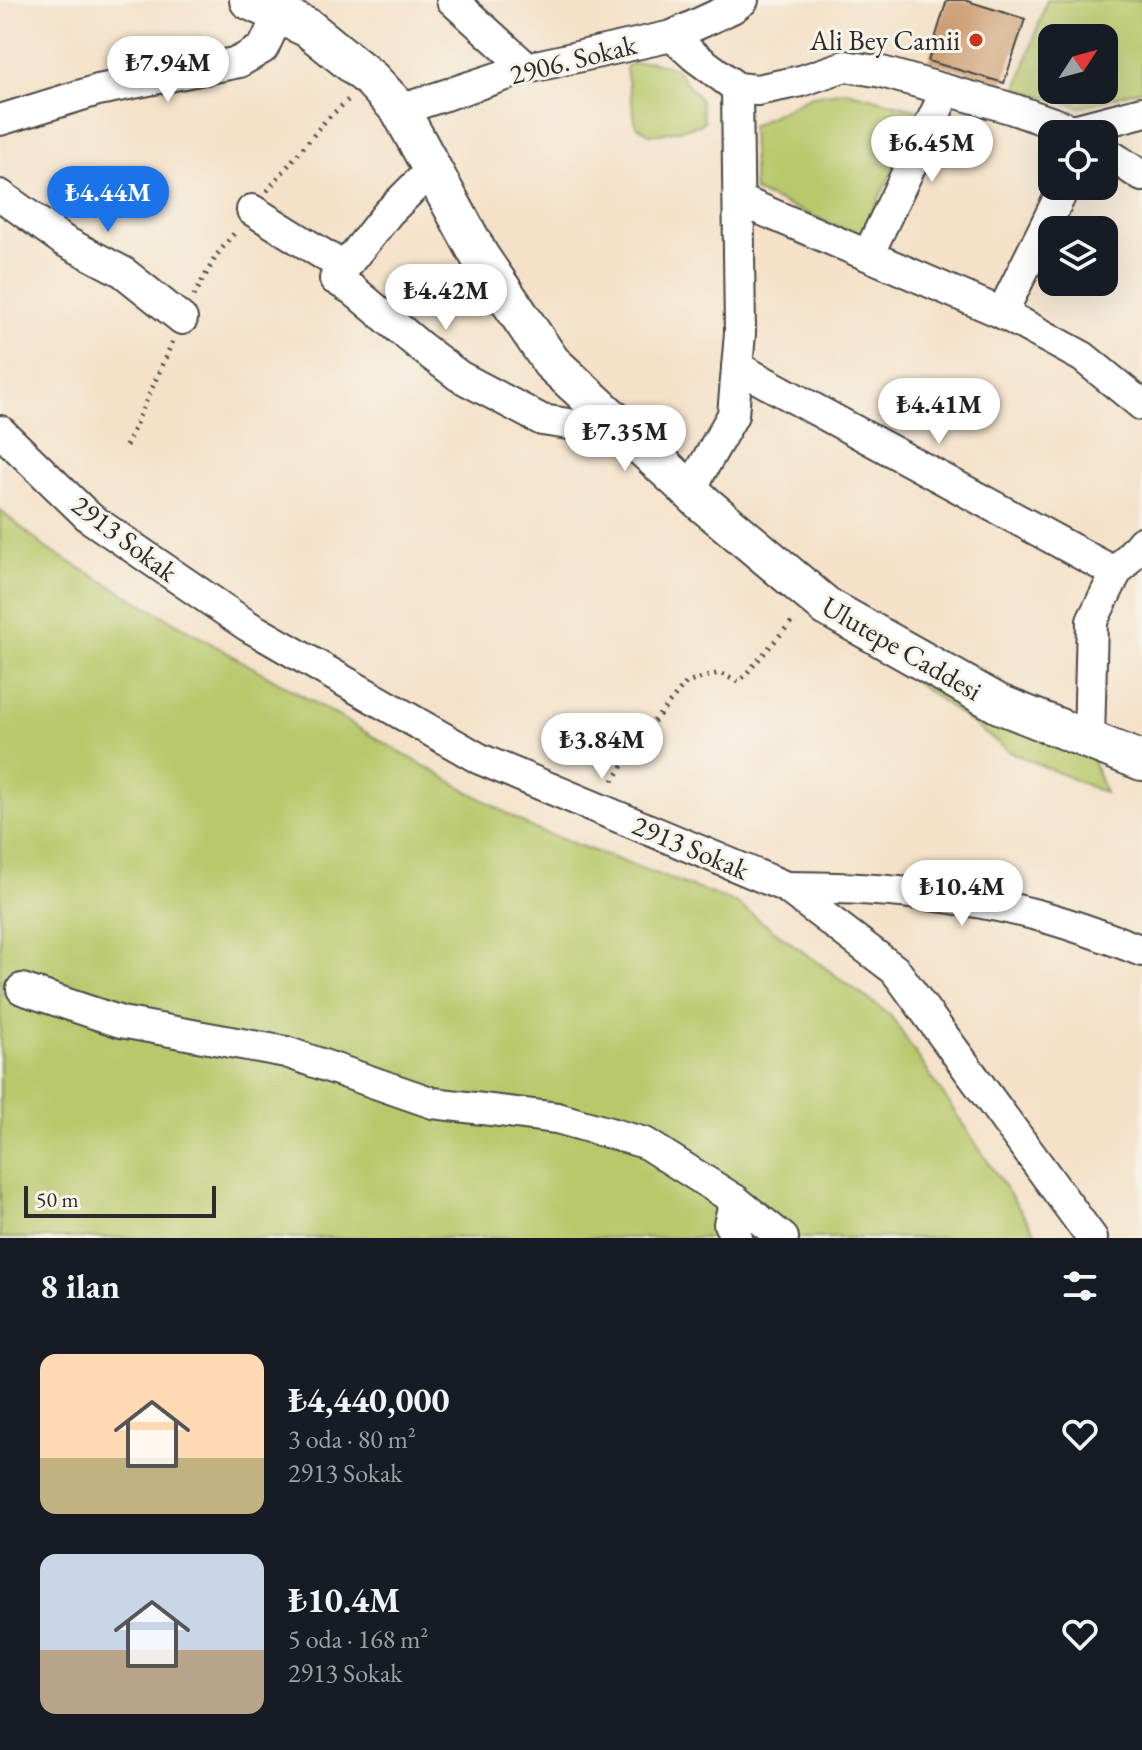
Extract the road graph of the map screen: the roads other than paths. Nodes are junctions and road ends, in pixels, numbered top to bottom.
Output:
1 (452, 0) edge
2 (723, 5) edge
3 (264, 7) edge
4 (672, 36) junction
5 (527, 68) junction
6 (737, 88) junction
7 (946, 91) junction
8 (400, 110) junction
9 (1142, 112) edge
10 (0, 120) edge
11 (1041, 120) edge
12 (1116, 120) edge
13 (1118, 160) edge
14 (431, 170) junction
15 (1142, 176) edge
16 (0, 195) edge
17 (739, 200) junction
18 (1058, 200) edge
19 (252, 210) dead end
20 (868, 255) junction
21 (345, 268) junction
22 (1002, 313) junction
23 (182, 319) road end
24 (737, 367) junction
25 (1142, 405) edge
26 (0, 431) edge
27 (628, 433) junction
28 (690, 490) junction
29 (1142, 542) edge
30 (1116, 573) junction
31 (1089, 740) junction
32 (1142, 761) edge
33 (786, 887) junction
34 (1142, 951) edge
35 (22, 989) dead end
36 (735, 1200) junction
37 (737, 1238) edge
38 (783, 1238) edge
39 (1092, 1238) edge

1 - 5 street
2 - 4 street, 2906. Sokak
3 - 8 street, Ulutepe Caddesi
3 - 10 street
4 - 5 street, 2906. Sokak
4 - 6 street
5 - 8 street, 2906. Sokak
6 - 7 street
6 - 17 street
7 - 11 street
7 - 20 street
8 - 14 street, Ulutepe Caddesi
9 - 12 street
13 - 15 street
14 - 21 street
14 - 27 street, Ulutepe Caddesi
16 - 23 street
17 - 20 street
17 - 24 street
18 - 22 street
19 - 21 street
20 - 22 street
21 - 27 street
22 - 25 street
24 - 28 street
24 - 30 street
26 - 33 street, 2913 Sokak
27 - 28 street, Ulutepe Caddesi
28 - 31 street, Ulutepe Caddesi
29 - 30 street
30 - 31 street
31 - 32 street, Ulutepe Caddesi
33 - 34 street
33 - 39 street, 2913 Sokak
35 - 36 street
36 - 37 street
36 - 38 street

